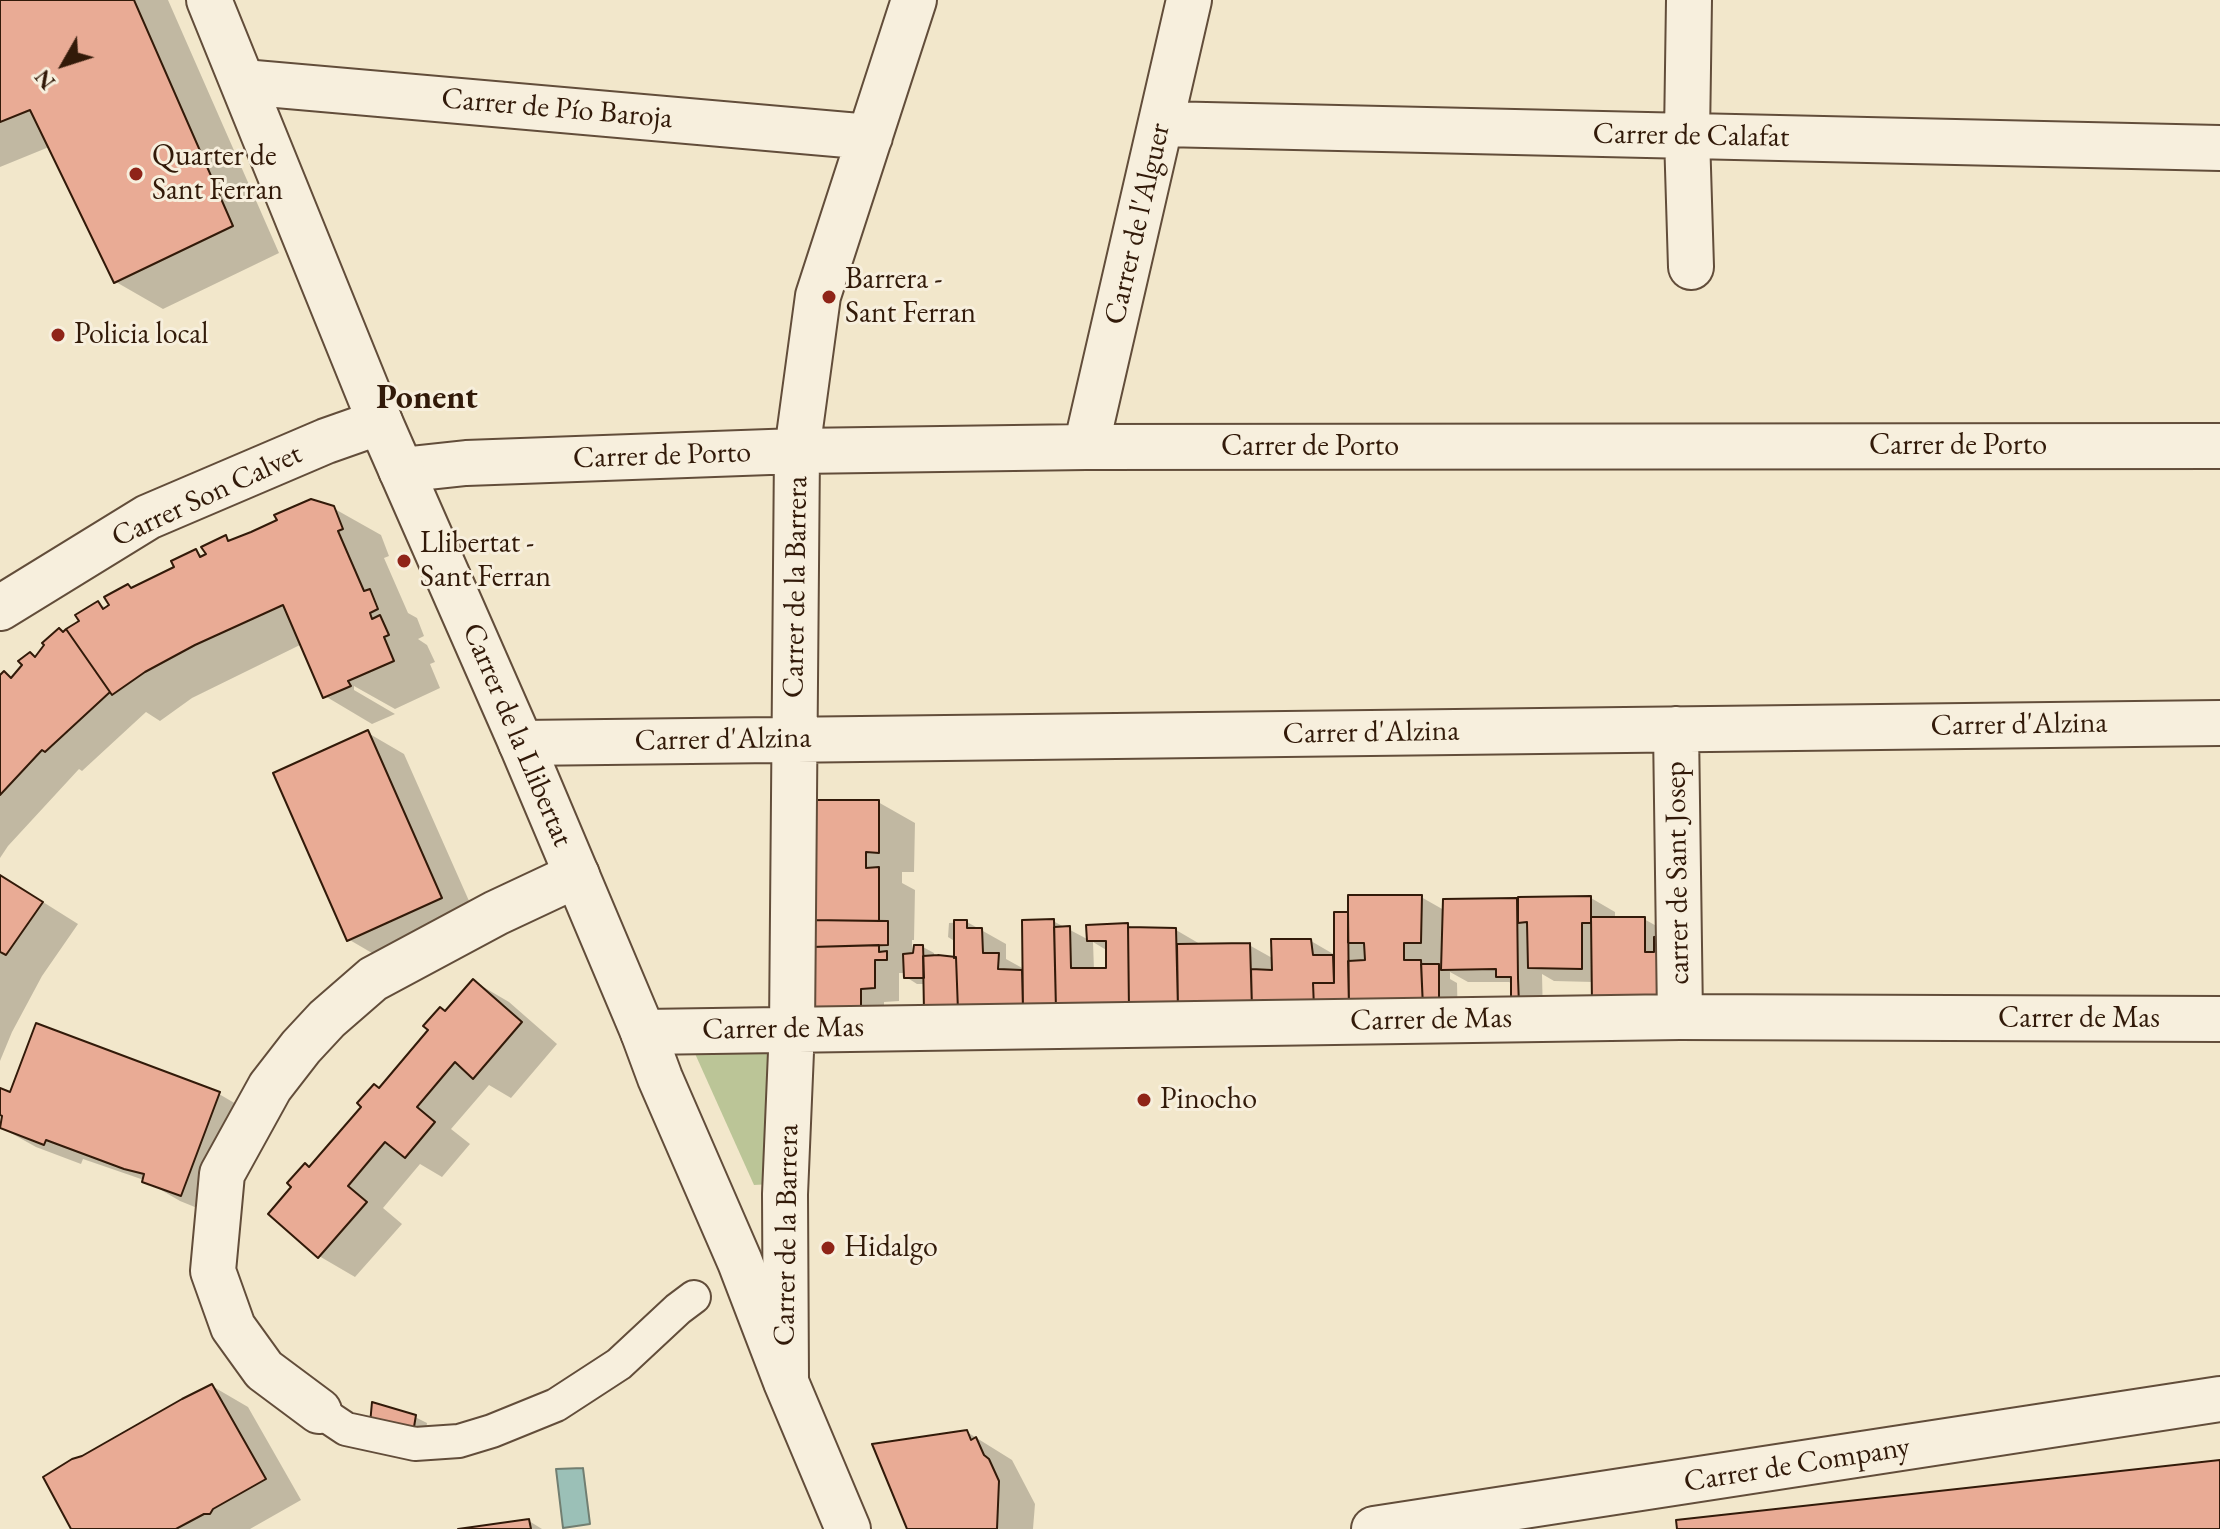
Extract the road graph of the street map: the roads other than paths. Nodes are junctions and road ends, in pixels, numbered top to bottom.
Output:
1 (209, 0) edge
2 (914, 0) edge
3 (1189, 0) edge
4 (1689, 0) edge
5 (243, 82) junction
6 (1162, 124) junction
7 (1687, 136) junction
8 (870, 137) junction
9 (2220, 148) edge
10 (1691, 267) dead end
11 (380, 422) junction
12 (2220, 446) edge
13 (1086, 447) junction
14 (797, 451) junction
15 (401, 470) junction
16 (0, 608) edge
17 (2220, 723) edge
18 (1676, 729) junction
19 (794, 740) junction
20 (521, 743) junction
21 (577, 875) junction
22 (1680, 1017) junction
23 (2220, 1019) edge
24 (792, 1028) junction
25 (643, 1032) junction
26 (694, 1297) dead end
27 (786, 1382) junction
28 (2220, 1399) edge
29 (319, 1411) joint
30 (1626, 1510) edge
31 (848, 1529) edge
32 (1374, 1529) edge

1 - 5 street, Carrer de la Llibertat
2 - 8 street, Carrer de la Barrera
3 - 6 street, Carrer de l'Alguer
4 - 7 street
5 - 8 street, Carrer de Pío Baroja
5 - 11 street, Carrer de la Llibertat
6 - 7 street, Carrer de Calafat
6 - 13 street, Carrer de l'Alguer
7 - 9 street, Carrer de Calafat
7 - 10 street
8 - 14 street, Carrer de la Barrera
11 - 15 street, Carrer de la Llibertat
11 - 16 street, Carrer Son Calvet
12 - 13 street, Carrer de Porto
13 - 14 street, Carrer de Porto
14 - 15 street, Carrer de Porto
14 - 19 street, Carrer de la Barrera
15 - 20 street, Carrer de la Llibertat
17 - 18 street, Carrer d'Alzina
18 - 19 street, Carrer d'Alzina
18 - 22 street, carrer de Sant Josep
19 - 20 street, Carrer d'Alzina
19 - 24 street, Carrer de la Barrera
20 - 21 street, Carrer de la Llibertat
21 - 25 street, Carrer de la Llibertat
21 - 29 street
22 - 23 street, Carrer de Mas
22 - 24 street, Carrer de Mas
24 - 25 street, Carrer de Mas
24 - 27 street, Carrer de la Barrera
25 - 27 street, Carrer de la Llibertat
26 - 29 street
27 - 31 street, Carrer de la Llibertat
28 - 30 street, Carrer de Company
30 - 32 street, Carrer de Company

